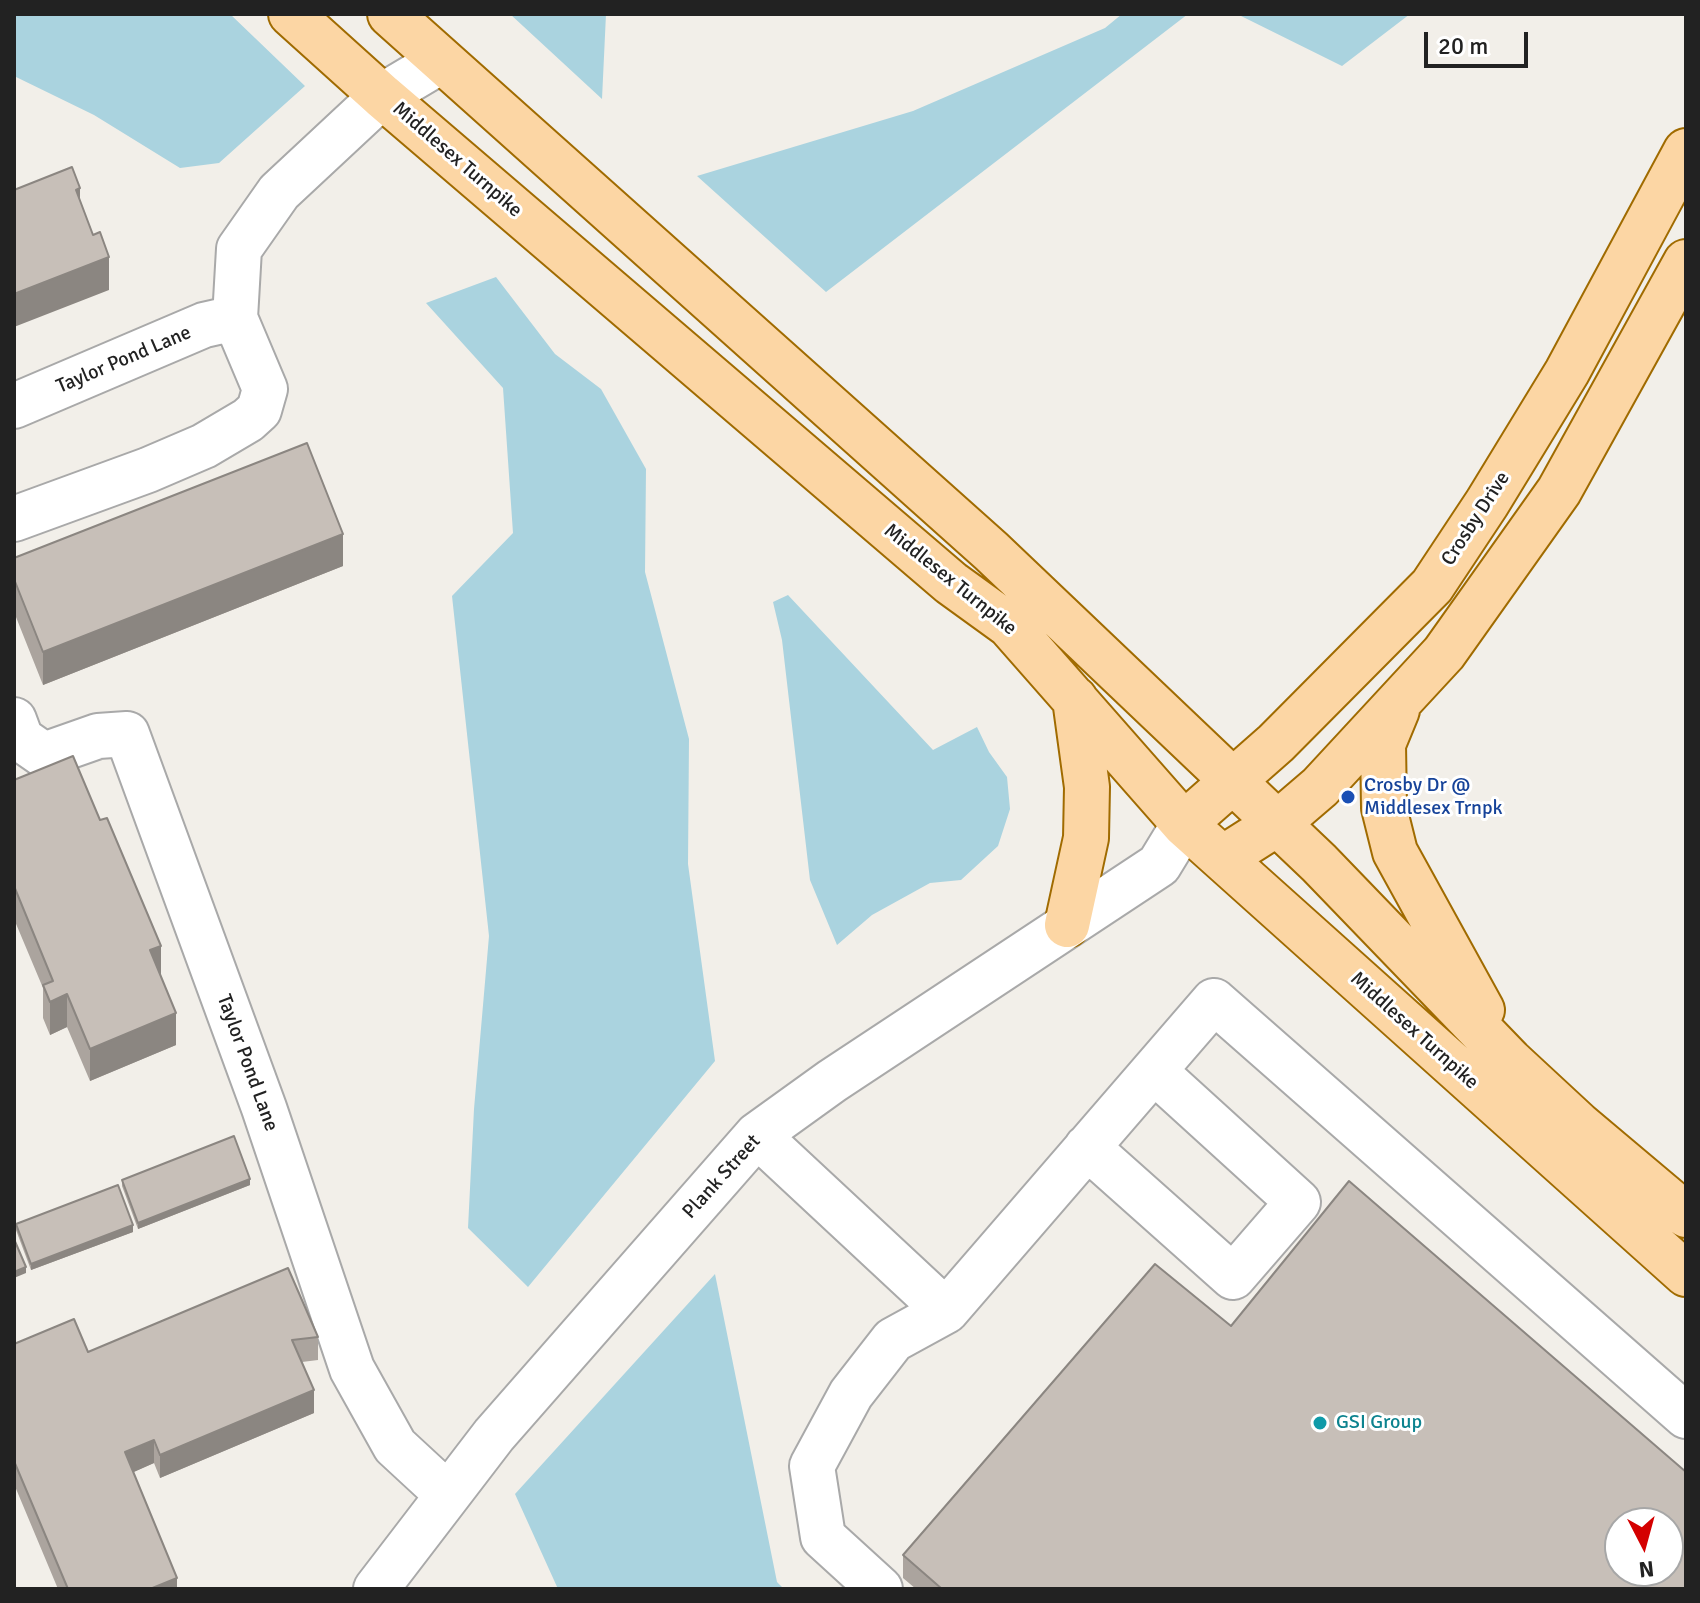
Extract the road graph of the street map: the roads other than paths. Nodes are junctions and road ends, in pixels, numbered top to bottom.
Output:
1 (291, 14) edge
2 (390, 14) edge
3 (441, 61) junction
4 (382, 96) junction
5 (1686, 151) edge
6 (1686, 262) edge
7 (235, 318) junction
8 (14, 406) edge
9 (14, 519) edge
10 (1075, 699) junction
11 (1401, 700) junction
12 (14, 720) edge
13 (1232, 780) junction
14 (1278, 823) junction
15 (1184, 824) junction
16 (1223, 858) junction
17 (1159, 865) junction
18 (1067, 925) junction
19 (1510, 1061) junction
20 (1154, 1071) junction
21 (757, 1135) junction
22 (1087, 1147) junction
23 (1686, 1215) edge
24 (1686, 1274) edge
25 (946, 1311) junction
26 (1686, 1416) edge
27 (448, 1495) junction
28 (376, 1589) edge
29 (880, 1589) edge

1 - 4 main road, Middlesex Turnpike
2 - 3 main road
3 - 4 street
3 - 13 main road
4 - 7 street
4 - 10 main road, Middlesex Turnpike
5 - 13 main road, Crosby Drive
6 - 11 main road
7 - 8 street, Taylor Pond Lane
7 - 9 street
10 - 15 main road, Middlesex Turnpike
10 - 18 main road
11 - 14 main road
11 - 19 main road
12 - 27 street, Taylor Pond Lane
13 - 14 main road
13 - 15 main road, Crosby Drive
14 - 16 main road
14 - 19 main road
15 - 16 main road, Middlesex Turnpike
15 - 17 street, Plank Street
16 - 17 street, Plank Street
16 - 24 main road, Middlesex Turnpike
17 - 18 street, Plank Street
18 - 21 street, Plank Street
19 - 23 main road
20 - 22 street
20 - 22 street
20 - 26 street
21 - 25 street
21 - 27 street, Plank Street
22 - 25 street
25 - 29 street
27 - 28 street, Plank Street

